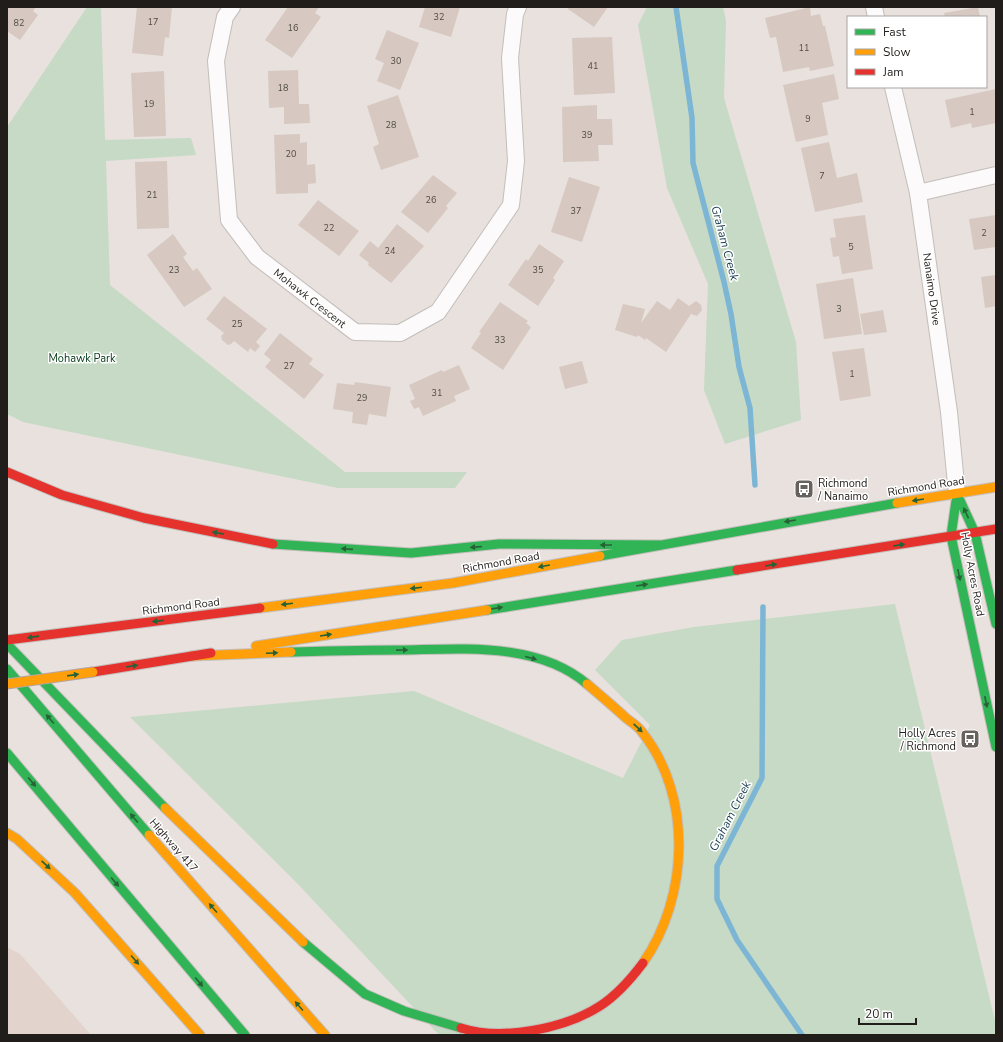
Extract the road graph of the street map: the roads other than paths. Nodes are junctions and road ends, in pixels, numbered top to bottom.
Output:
1 (232, 7) edge
2 (518, 7) edge
3 (892, 88) edge
4 (996, 175) edge
5 (918, 193) junction
6 (7, 472) edge
7 (996, 487) edge
8 (957, 494) junction
9 (996, 529) edge
10 (975, 533) junction
11 (951, 536) junction
12 (659, 545) junction
13 (996, 624) edge
14 (7, 640) edge
15 (7, 644) edge
16 (191, 656) junction
17 (7, 669) edge
18 (7, 684) edge
19 (996, 747) edge
20 (7, 752) edge
21 (7, 833) edge
22 (200, 1035) edge
23 (245, 1035) edge
24 (325, 1035) edge

1 - 2 street, Mohawk Crescent
3 - 5 street, Nanaimo Drive
4 - 5 street
5 - 8 street, Nanaimo Drive
12 -> 6 main road
7 - 8 main road, Richmond Road
10 -> 8 main road, Holly Acres Road
8 - 11 main road, Holly Acres Road
8 -> 12 main road, Richmond Road
9 - 10 main road
10 - 11 main road
10 - 13 main road, Holly Acres Road
16 -> 11 main road
11 -> 19 main road, Holly Acres Road
12 -> 14 main road, Richmond Road
16 -> 15 main road
18 -> 16 main road, bridge
24 -> 17 main road, Highway 417
20 -> 23 main road
21 -> 22 main road

